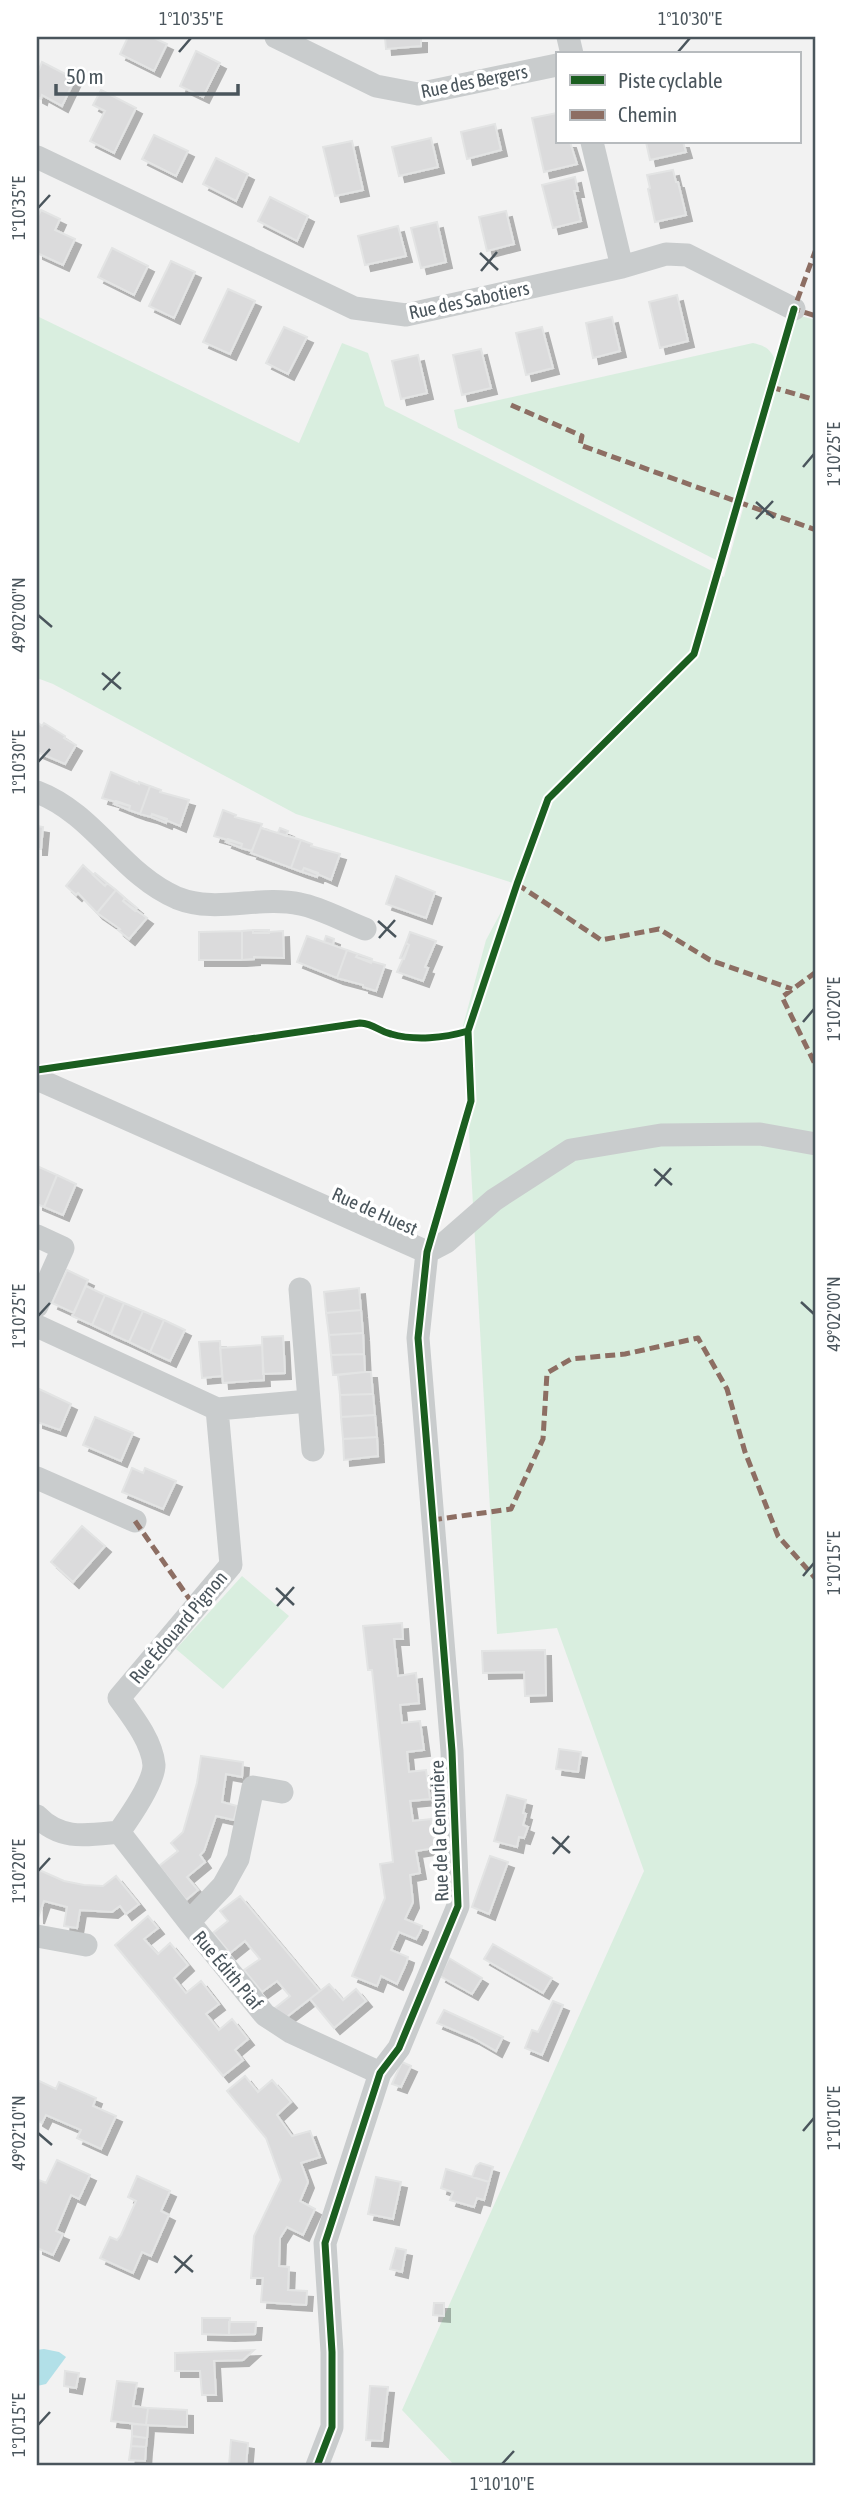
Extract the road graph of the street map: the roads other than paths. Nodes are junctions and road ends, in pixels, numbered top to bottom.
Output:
1 (276, 37) edge
2 (556, 65) edge
3 (592, 144) edge
4 (37, 157) edge
5 (622, 267) junction
6 (794, 309) dead end
7 (37, 792) edge
8 (365, 929) dead end
9 (37, 1079) edge
10 (816, 1144) edge
11 (37, 1236) edge
12 (427, 1252) junction
13 (300, 1289) dead end
14 (37, 1306) edge
15 (37, 1326) edge
16 (309, 1401) junction
17 (217, 1409) junction
18 (313, 1450) dead end
19 (37, 1478) edge
20 (135, 1521) dead end
21 (282, 1792) dead end
22 (37, 1816) edge
23 (119, 1832) junction
24 (189, 1922) junction
25 (37, 1936) edge
26 (86, 1945) dead end
27 (380, 2073) junction
28 (317, 2466) edge

1 - 2 street, Rue des Bergers
3 - 5 street
4 - 5 street, Rue des Sabotiers
5 - 6 street, Rue des Sabotiers
7 - 8 street
9 - 12 street, Rue de Huest
10 - 12 street, Rue de Huest
11 - 14 street
12 - 27 street, Rue de la Censurière
13 - 16 street
15 - 17 street
16 - 17 street
16 - 18 street
17 - 23 street, Rue Édouard Pignon
19 - 20 street
21 - 24 street, Rue Édith Piaf
22 - 23 street
23 - 24 street, Rue Édith Piaf
24 - 27 street, Rue Édith Piaf
25 - 26 street
27 - 28 street, Rue de la Censurière

